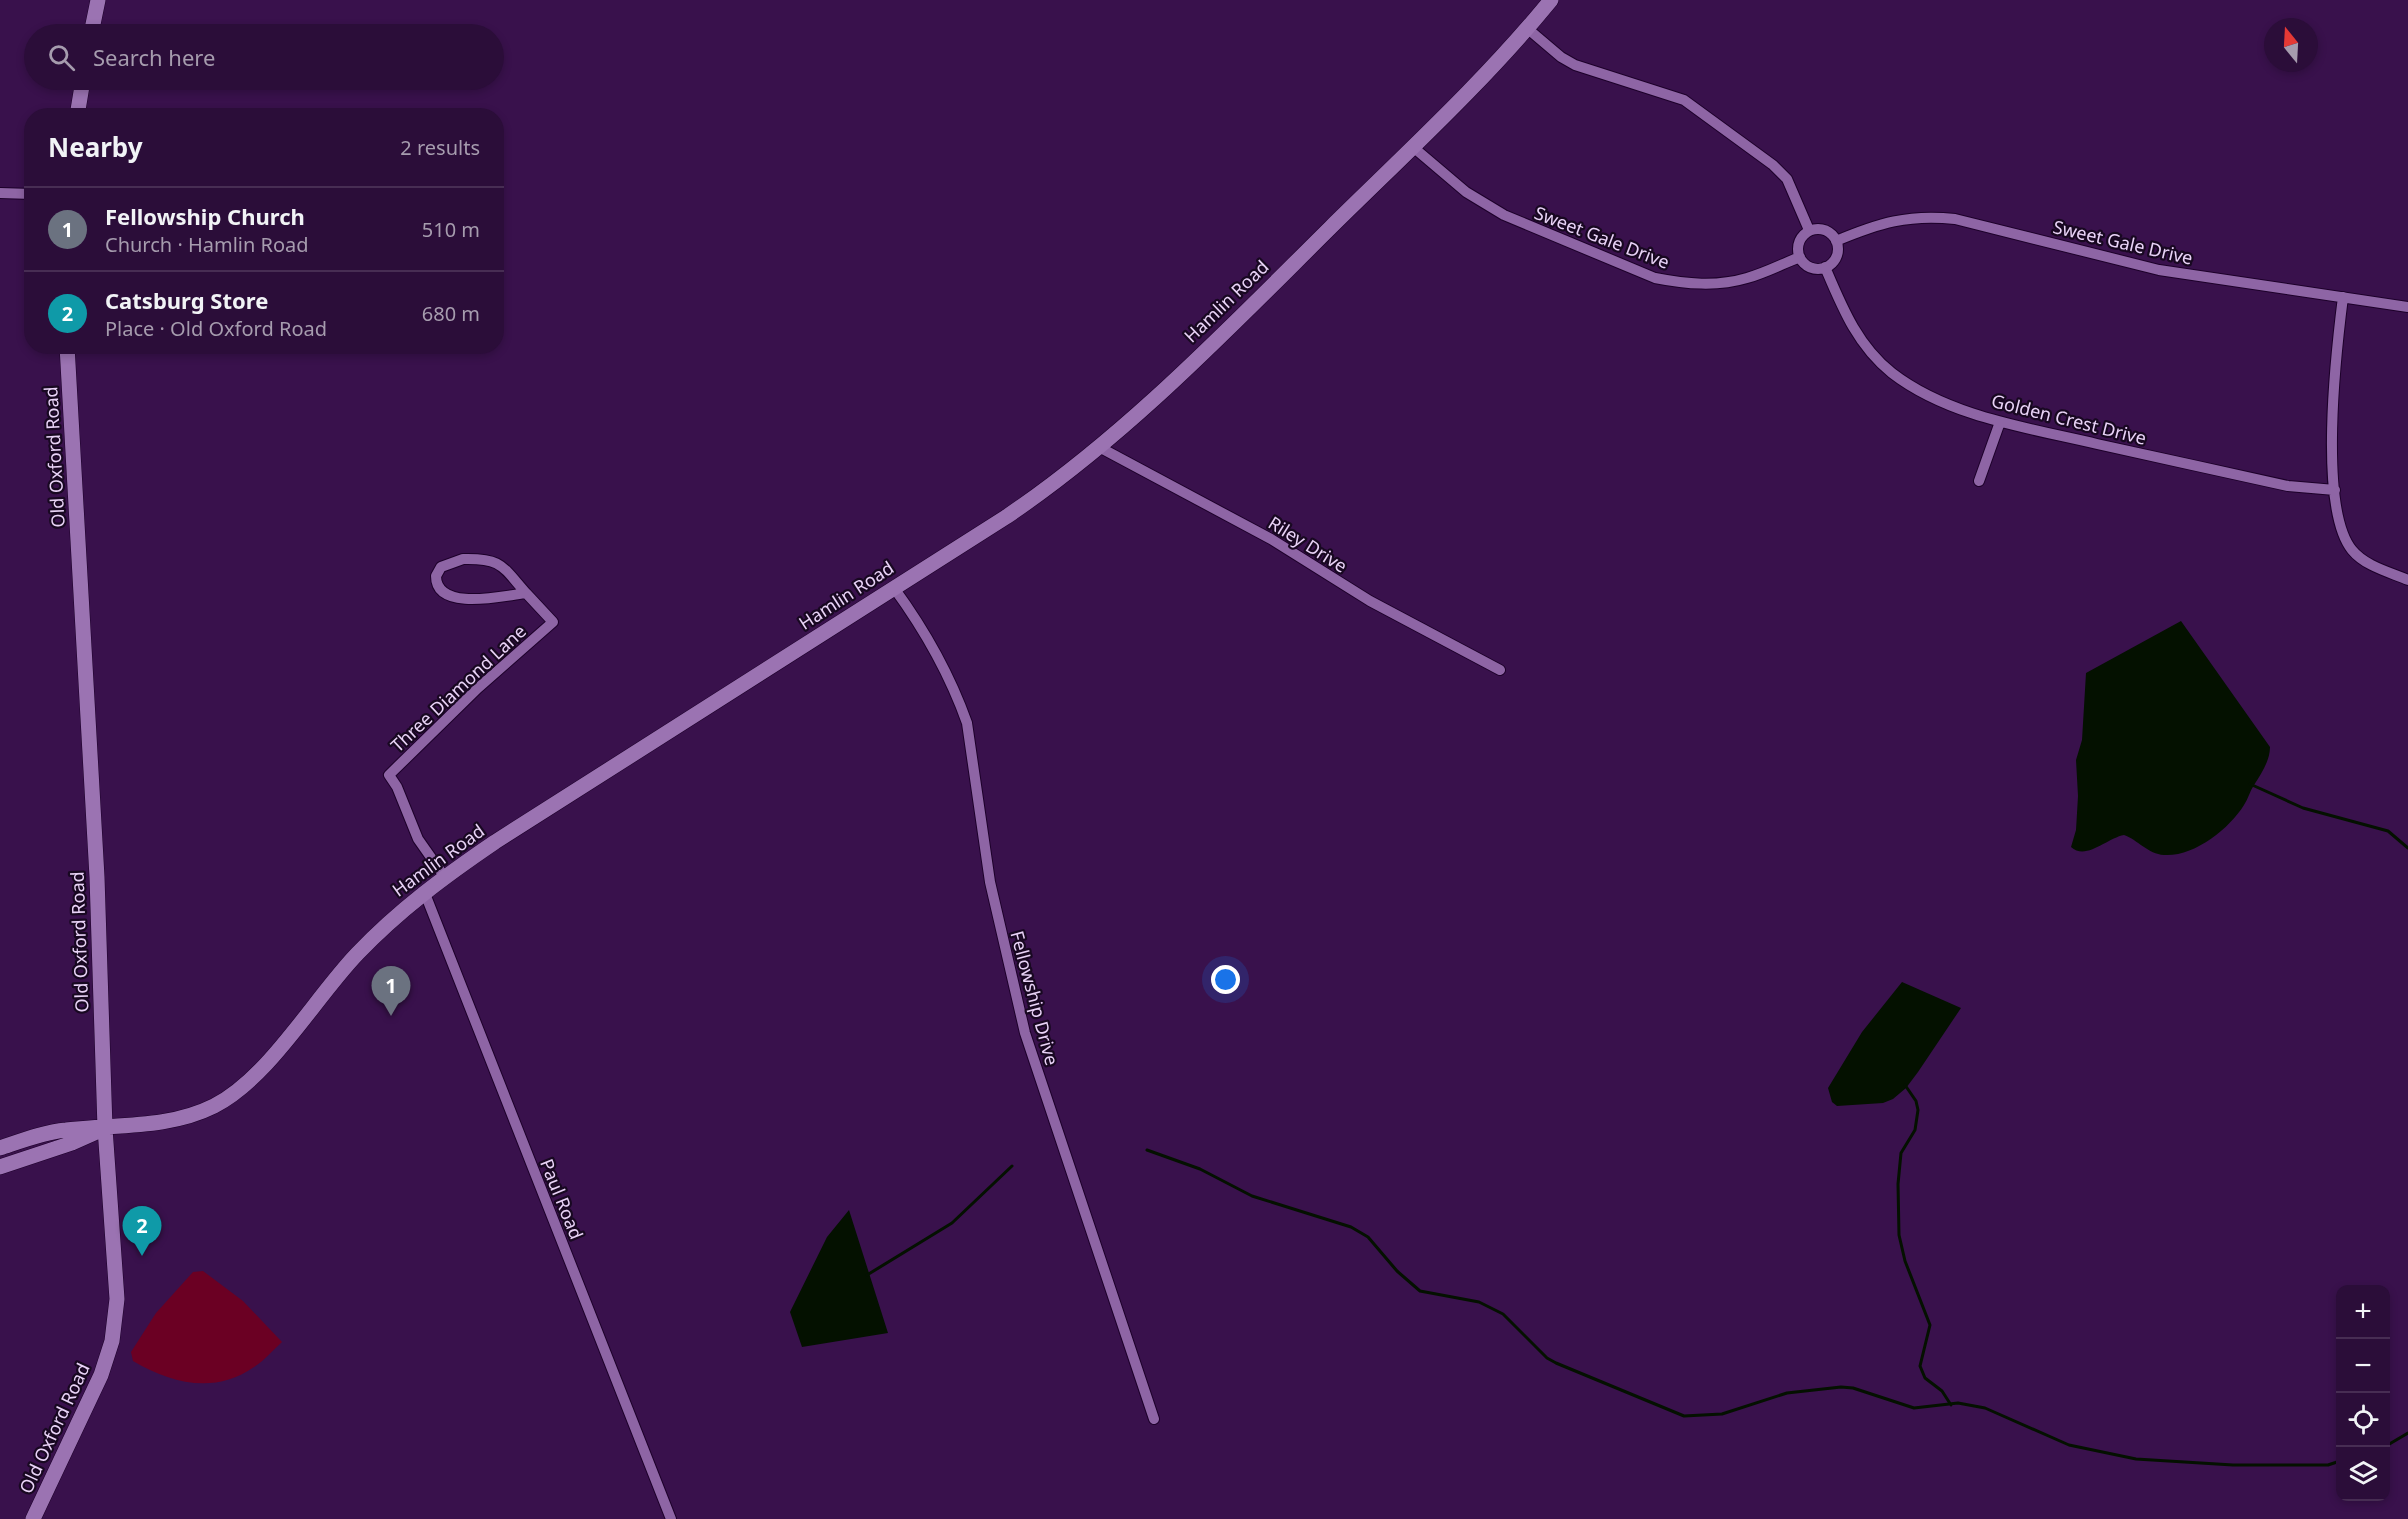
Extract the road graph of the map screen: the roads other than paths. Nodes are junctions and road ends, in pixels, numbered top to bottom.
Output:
1 (98, 0) edge
2 (1551, 0) edge
3 (94, 24) edge
4 (1528, 29) junction
5 (81, 90) edge
6 (78, 108) edge
7 (1413, 147) junction
8 (0, 193) edge
9 (24, 194) edge
10 (1809, 230) junction
11 (1836, 241) junction
12 (1800, 257) junction
13 (1825, 267) junction
14 (2343, 297) junction
15 (2408, 307) edge
16 (67, 354) edge
17 (2000, 422) junction
18 (1099, 447) junction
19 (1979, 481) dead end
20 (2335, 490) junction
21 (2408, 580) edge
22 (894, 588) junction
23 (526, 593) junction
24 (1500, 670) dead end
25 (444, 876) junction
26 (424, 891) junction
27 (105, 1128) junction
28 (0, 1148) edge
29 (0, 1167) edge
30 (1154, 1419) dead end
31 (33, 1519) edge
32 (671, 1519) edge

1 - 3 street
2 - 4 street, Hamlin Road
4 - 7 street, Hamlin Road
4 - 10 street
5 - 6 street
7 - 12 street, Sweet Gale Drive
7 - 18 street, Hamlin Road
8 - 9 street
10 - 11 street
10 - 12 street
11 - 13 street
11 - 14 street, Sweet Gale Drive
12 - 13 street
13 - 17 street, Golden Crest Drive
14 - 15 street, Sweet Gale Drive
14 - 20 street
16 - 27 street, Old Oxford Road
17 - 19 street
17 - 20 street, Golden Crest Drive
18 - 22 street, Hamlin Road
18 - 24 street, Riley Drive
20 - 21 street
22 - 25 street, Hamlin Road
22 - 30 street, Fellowship Drive
23 - 23 street, Three Diamond Lane
23 - 25 street, Three Diamond Lane
25 - 26 street, Hamlin Road
26 - 27 street, Hamlin Road
26 - 32 street, Paul Road
27 - 28 street, Hamlin Road
27 - 29 street
27 - 31 street, Old Oxford Road

